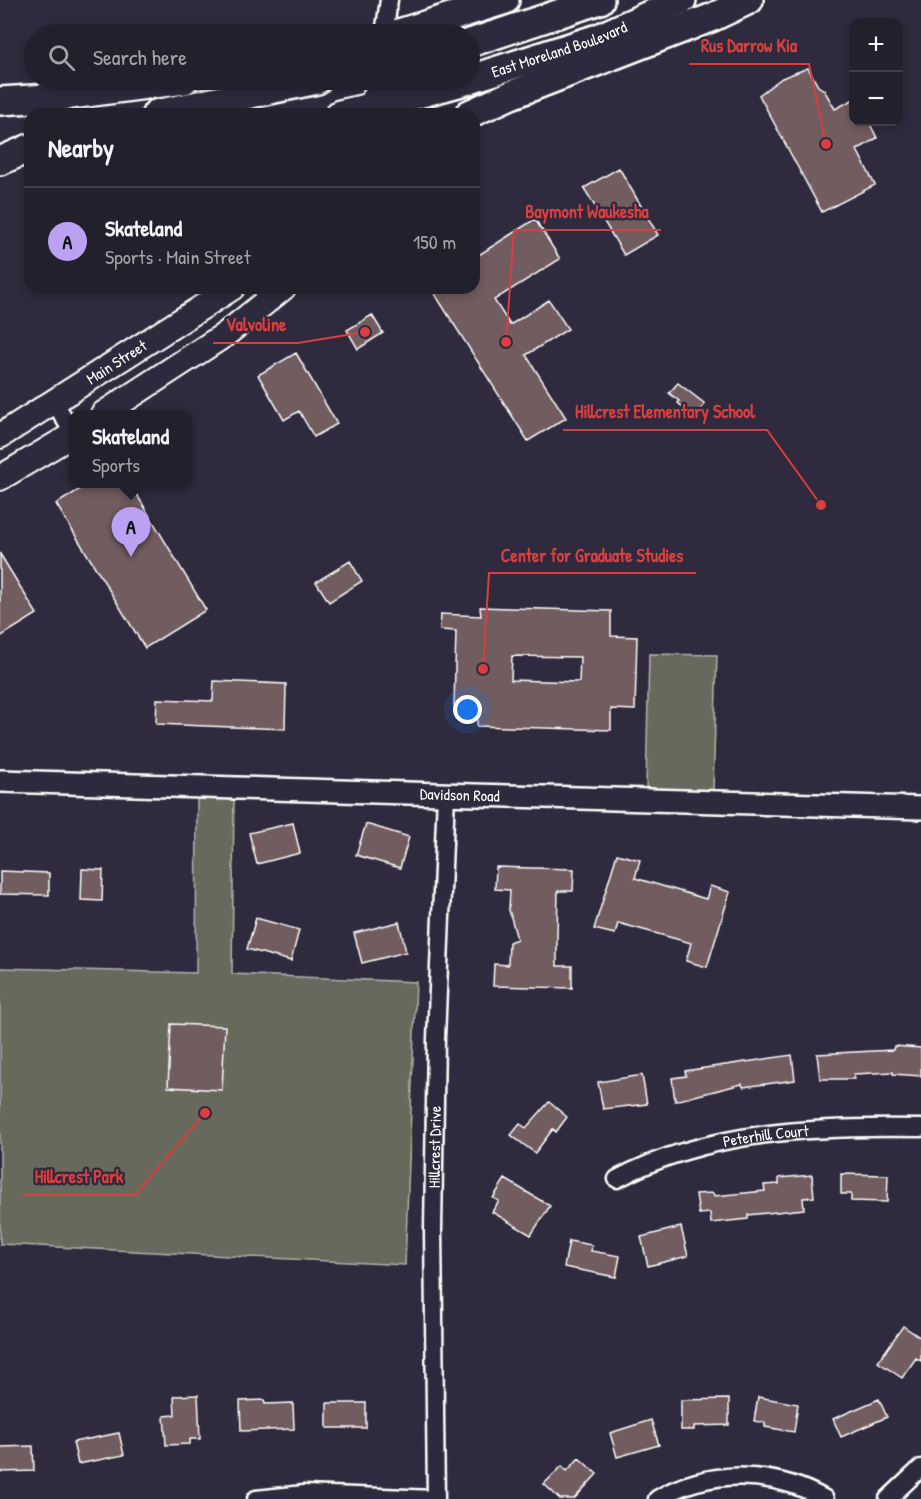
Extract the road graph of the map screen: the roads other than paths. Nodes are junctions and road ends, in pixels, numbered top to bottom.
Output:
1 (389, 0) edge
2 (440, 0) edge
3 (505, 0) edge
4 (600, 0) edge
5 (682, 0) edge
6 (749, 0) edge
7 (466, 13) junction
8 (385, 24) edge
9 (429, 24) edge
10 (480, 40) edge
11 (480, 76) edge
12 (110, 90) edge
13 (141, 90) edge
14 (270, 90) edge
15 (374, 90) edge
16 (382, 90) edge
17 (435, 90) edge
18 (0, 101) edge
19 (92, 108) edge
20 (184, 108) edge
21 (371, 108) edge
22 (372, 108) edge
23 (379, 108) edge
24 (480, 109) edge
25 (24, 114) edge
26 (0, 116) edge
27 (24, 151) edge
28 (24, 160) edge
29 (0, 161) edge
30 (223, 294) edge
31 (243, 294) edge
32 (276, 294) edge
33 (187, 358) junction
34 (54, 401) junction
35 (109, 410) edge
36 (69, 426) edge
37 (0, 436) edge
38 (69, 437) edge
39 (0, 478) edge
40 (0, 781) edge
41 (446, 794) junction
42 (921, 808) edge
43 (921, 1128) edge
44 (616, 1179) dead end
45 (921, 1467) edge
46 (256, 1499) edge
47 (435, 1499) edge
48 (657, 1499) edge
49 (825, 1499) edge
50 (888, 1499) edge

1 - 8 street
2 - 7 main road
3 - 7 main road
4 - 10 main road
5 - 11 main road, East Moreland Boulevard
6 - 24 main road
7 - 9 main road
12 - 18 main road
13 - 19 main road
14 - 20 main road
15 - 21 main road
16 - 22 main road
17 - 23 main road, East Moreland Boulevard
25 - 26 main road
27 - 29 main road
28 - 29 main road
30 - 34 main road, Main Street
31 - 33 main road
32 - 33 main road
33 - 35 main road
34 - 36 street
34 - 37 main road, Main Street
38 - 39 main road
40 - 41 street, Davidson Road
41 - 42 street, Davidson Road
41 - 47 street, Hillcrest Drive
43 - 44 street, Peterhill Court
45 - 50 street
46 - 47 street
48 - 49 street

